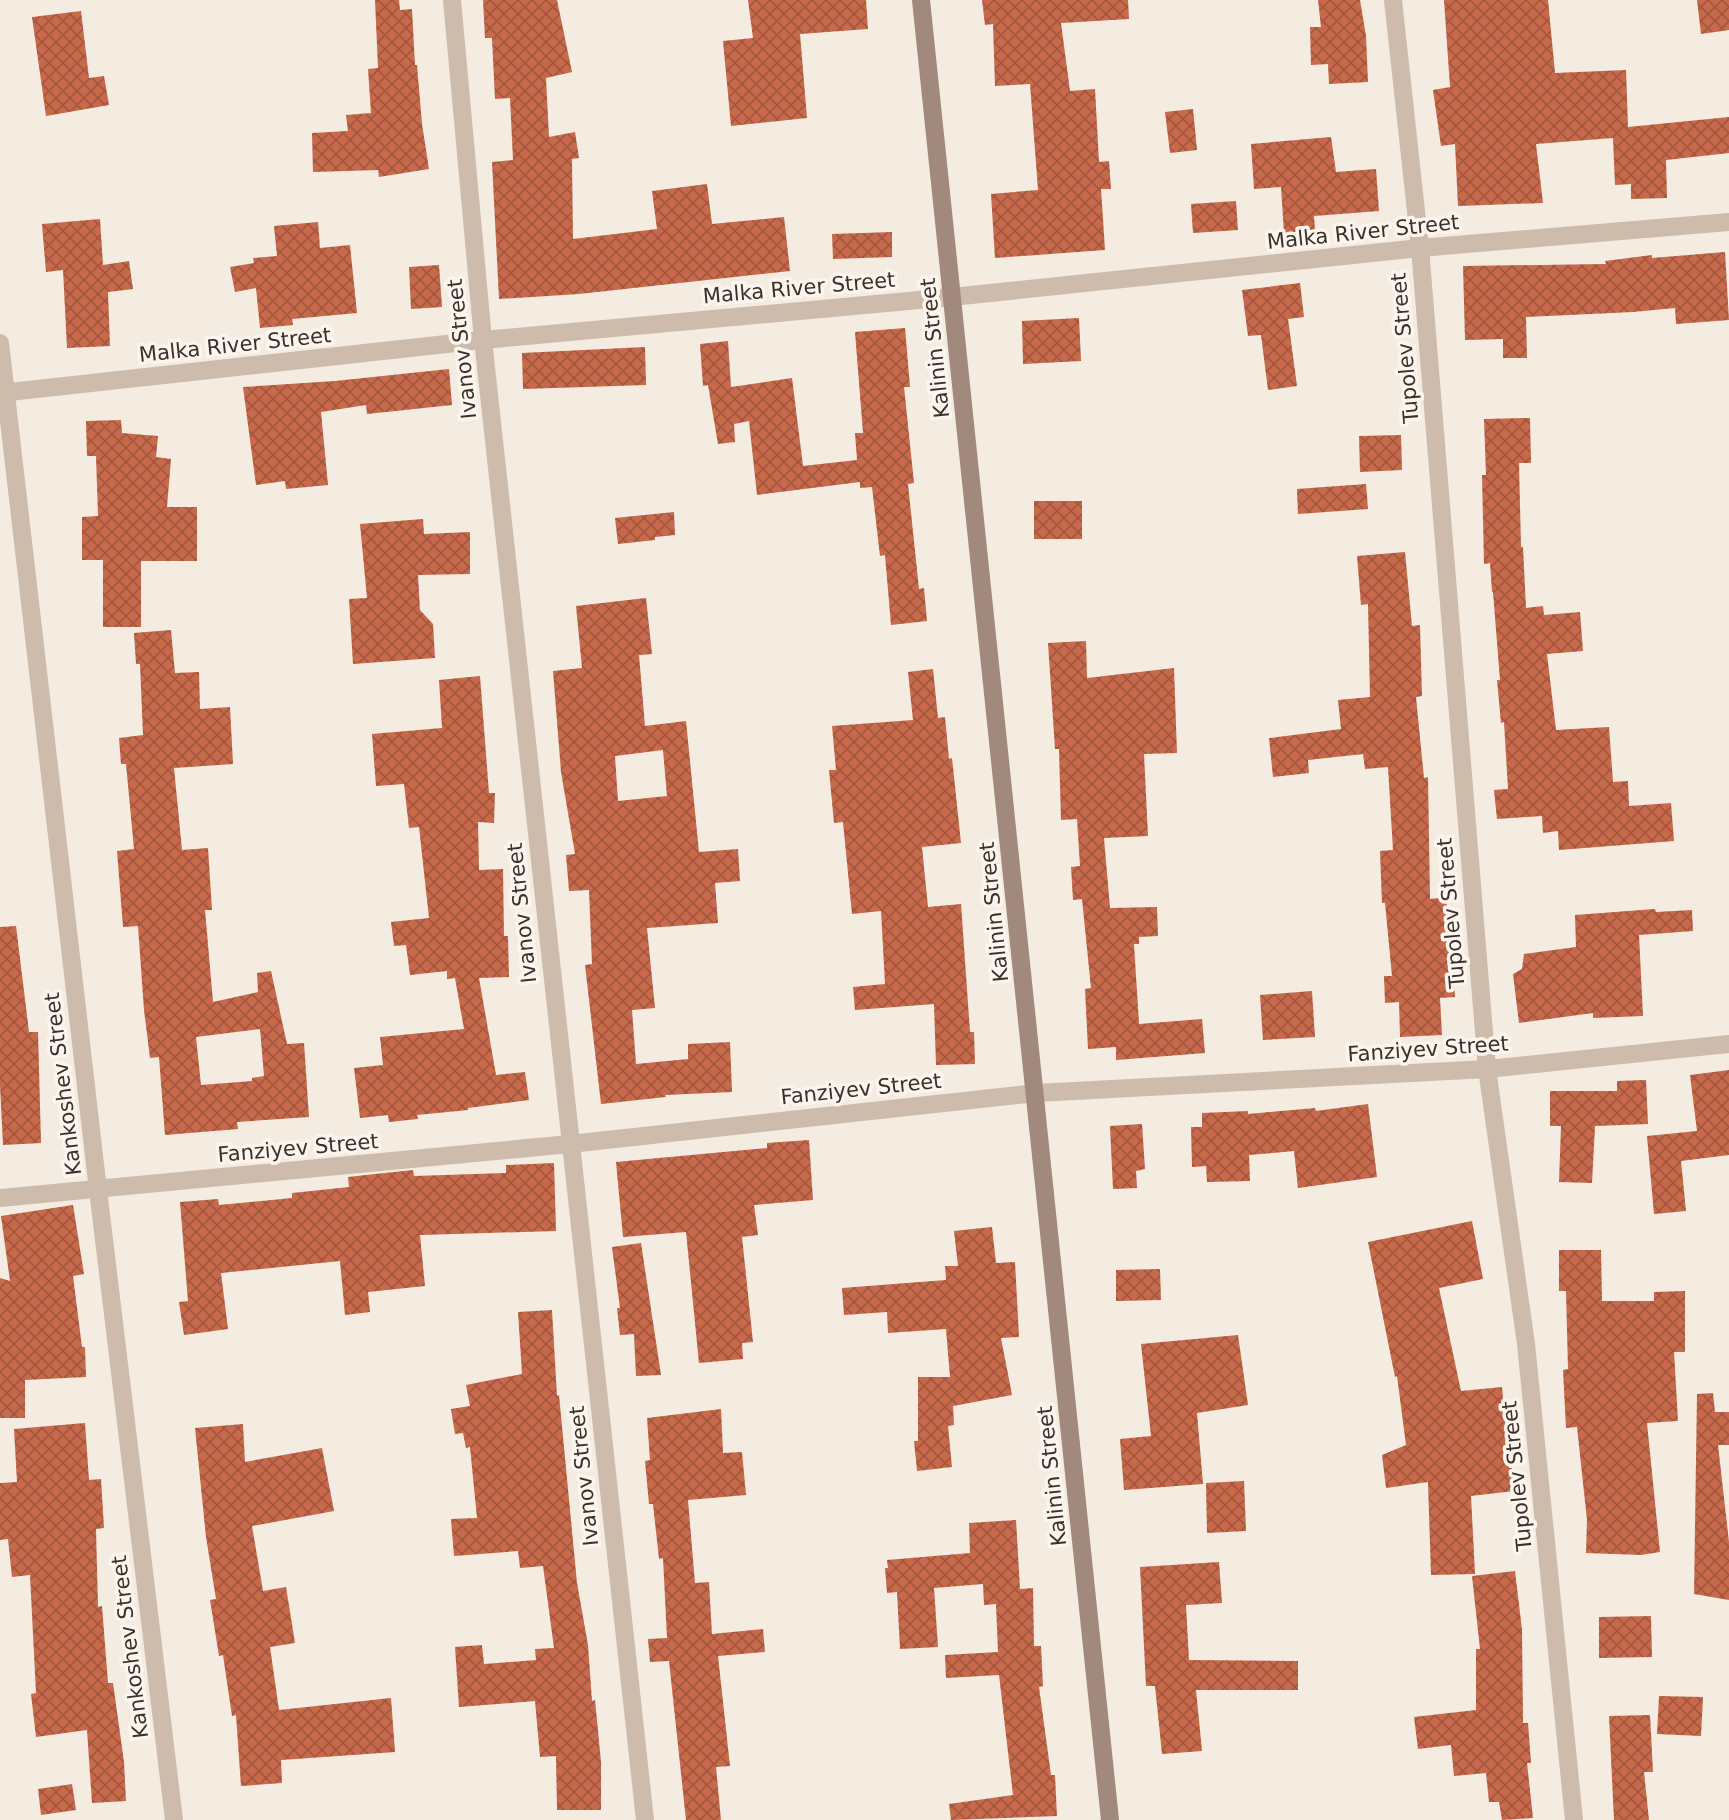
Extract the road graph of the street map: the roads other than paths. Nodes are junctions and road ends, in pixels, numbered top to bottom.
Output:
1 (452, 0) edge
2 (921, 0) edge
3 (1393, 0) edge
4 (1729, 222) edge
5 (1420, 248) junction
6 (952, 297) junction
7 (483, 340) junction
8 (0, 343) edge
9 (3, 393) edge
10 (1729, 1044) edge
11 (1487, 1069) junction
12 (1036, 1093) junction
13 (570, 1144) junction
14 (98, 1190) junction
15 (0, 1198) edge
16 (174, 1820) edge
17 (645, 1820) edge
18 (1110, 1820) edge
19 (1574, 1820) edge

1 - 7 street, Ivanov Street
2 - 6 street, Kalinin Street
3 - 5 street, Tupolev Street
4 - 5 street, Malka River Street
5 - 6 street, Malka River Street
5 - 11 street, Tupolev Street
6 - 7 street, Malka River Street
6 - 12 street, Kalinin Street
7 - 9 street, Malka River Street
7 - 13 street, Ivanov Street
8 - 9 street, Kankoshev Street
9 - 14 street, Kankoshev Street
10 - 11 street, Fanziyev Street
11 - 12 street, Fanziyev Street
11 - 19 street, Tupolev Street
12 - 13 street, Fanziyev Street
12 - 18 street, Kalinin Street
13 - 14 street, Fanziyev Street
13 - 17 street, Ivanov Street
14 - 15 street, Fanziyev Street
14 - 16 street, Kankoshev Street

